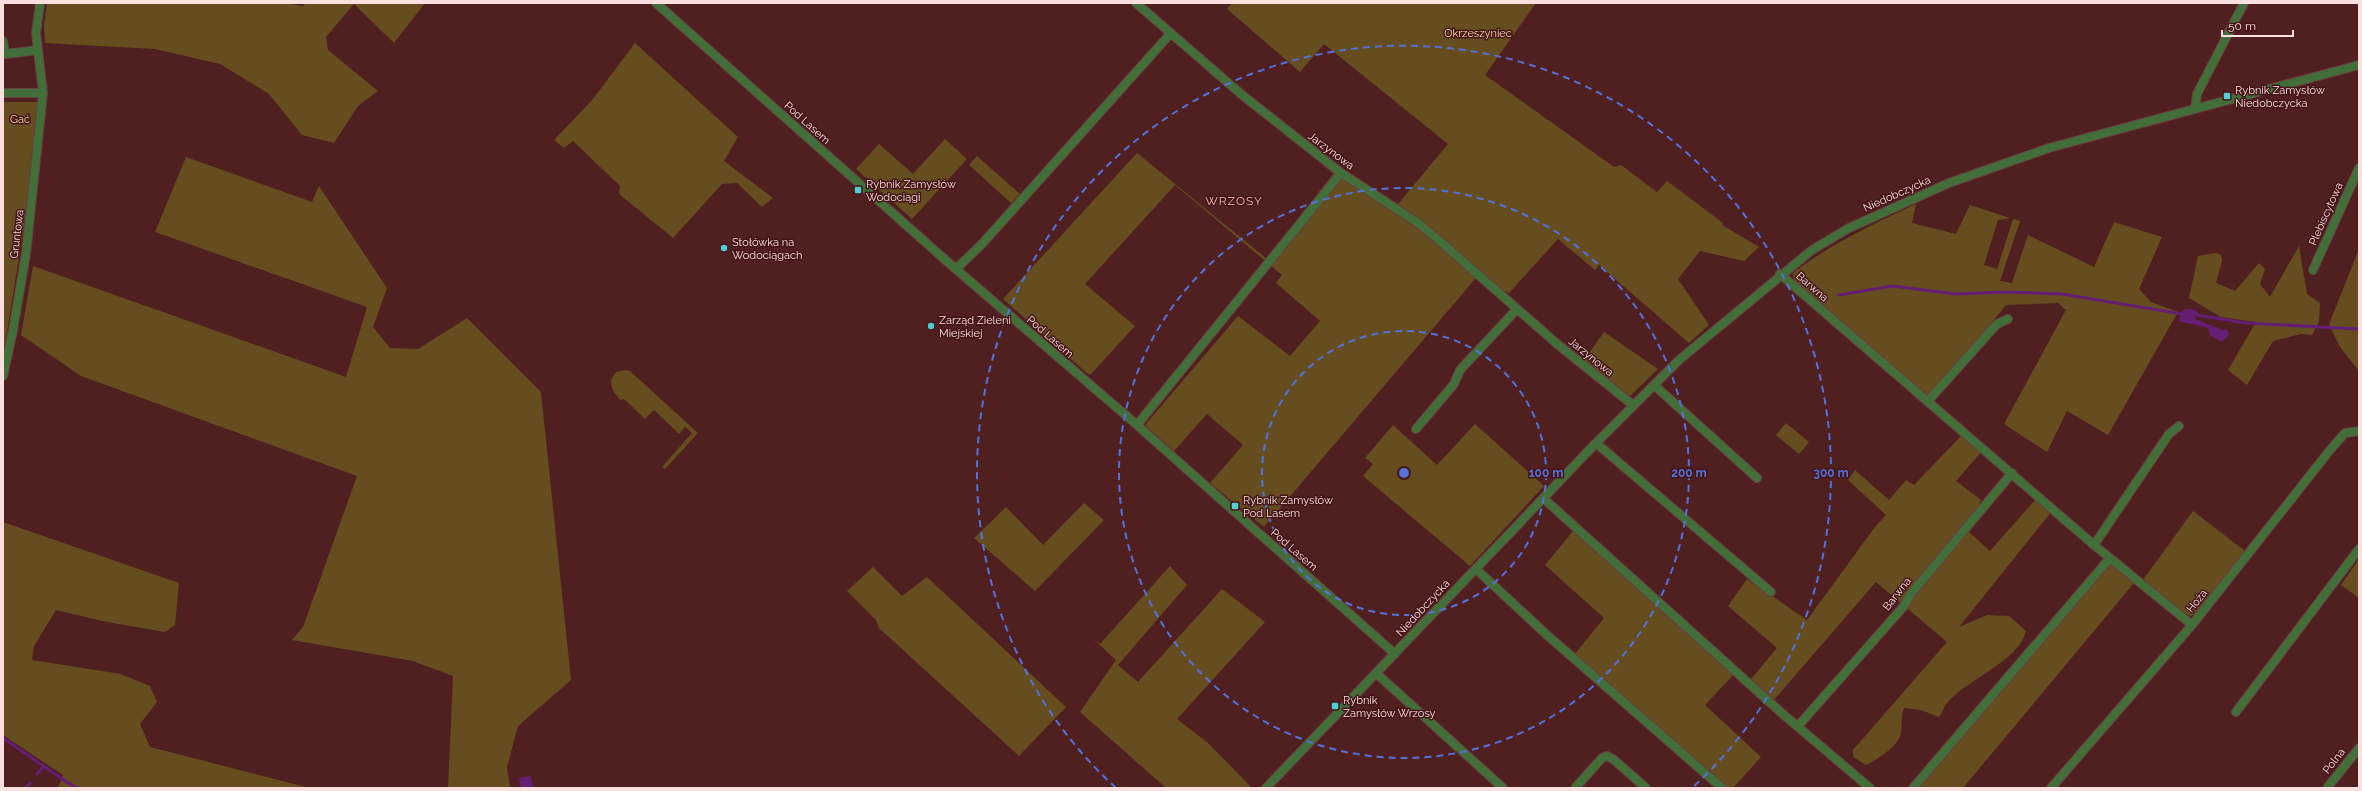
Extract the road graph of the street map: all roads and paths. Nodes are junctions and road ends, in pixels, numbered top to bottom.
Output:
1 (40, 3) edge
2 (656, 3) edge
3 (1136, 3) edge
4 (2244, 3) edge
5 (1171, 33) junction
6 (3, 41) edge
7 (38, 50) junction
8 (2359, 65) edge
9 (3, 93) edge
10 (43, 93) junction
11 (2195, 109) junction
12 (2359, 168) edge
13 (1341, 173) junction
14 (956, 269) junction
15 (2313, 270) dead end
16 (1780, 274) junction
17 (1517, 309) junction
18 (2008, 319) dead end
19 (3, 376) edge
20 (1654, 385) junction
21 (1928, 401) junction
22 (1633, 405) junction
23 (1137, 425) junction
24 (2179, 426) dead end
25 (1416, 429) dead end
26 (2359, 431) edge
27 (1596, 443) junction
28 (2012, 473) junction
29 (1757, 478) dead end
30 (1544, 498) junction
31 (2094, 545) junction
32 (2359, 549) edge
33 (2110, 558) junction
34 (1476, 569) junction
35 (1771, 592) dead end
36 (2192, 624) junction
37 (1395, 654) junction
38 (1376, 673) junction
39 (2236, 712) dead end
40 (1798, 726) junction
41 (2359, 748) edge
42 (1266, 788) edge
43 (1503, 788) edge
44 (1575, 788) edge
45 (1646, 788) edge
46 (1722, 788) edge
47 (1870, 788) edge
48 (1913, 788) edge
49 (2051, 788) edge
50 (2327, 788) edge

1 - 7 street, Gruntowa
2 - 14 street, Pod Lasem
3 - 5 street, Jarzynowa
4 - 11 street
5 - 13 street, Jarzynowa
5 - 14 street
6 - 7 street
7 - 10 street, Gruntowa
8 - 11 street, Niedobczycka
9 - 10 street
10 - 19 street, Gruntowa
11 - 16 street, Niedobczycka
12 - 15 street, Plebiscytowa
13 - 17 street, Jarzynowa
13 - 23 street
14 - 23 street, Pod Lasem
16 - 20 street, Niedobczycka
16 - 21 street, Barwna
17 - 22 street, Jarzynowa
17 - 25 street
18 - 21 street
20 - 22 street, Niedobczycka
20 - 29 street
21 - 28 street, Barwna
22 - 27 street, Niedobczycka
23 - 37 street, Pod Lasem
24 - 31 street
26 - 36 street, Hoża
27 - 30 street, Niedobczycka
27 - 35 street
28 - 31 street, Barwna
28 - 40 street, Barwna
30 - 34 street, Niedobczycka
30 - 40 street
31 - 33 street, Barwna
32 - 39 street
33 - 36 street, Barwna
33 - 48 street
34 - 37 street, Niedobczycka
34 - 46 street
36 - 49 street, Hoża
37 - 38 street, Niedobczycka
38 - 42 street, Niedobczycka
38 - 43 street
40 - 47 street
41 - 50 street, Polna
44 - 45 street

